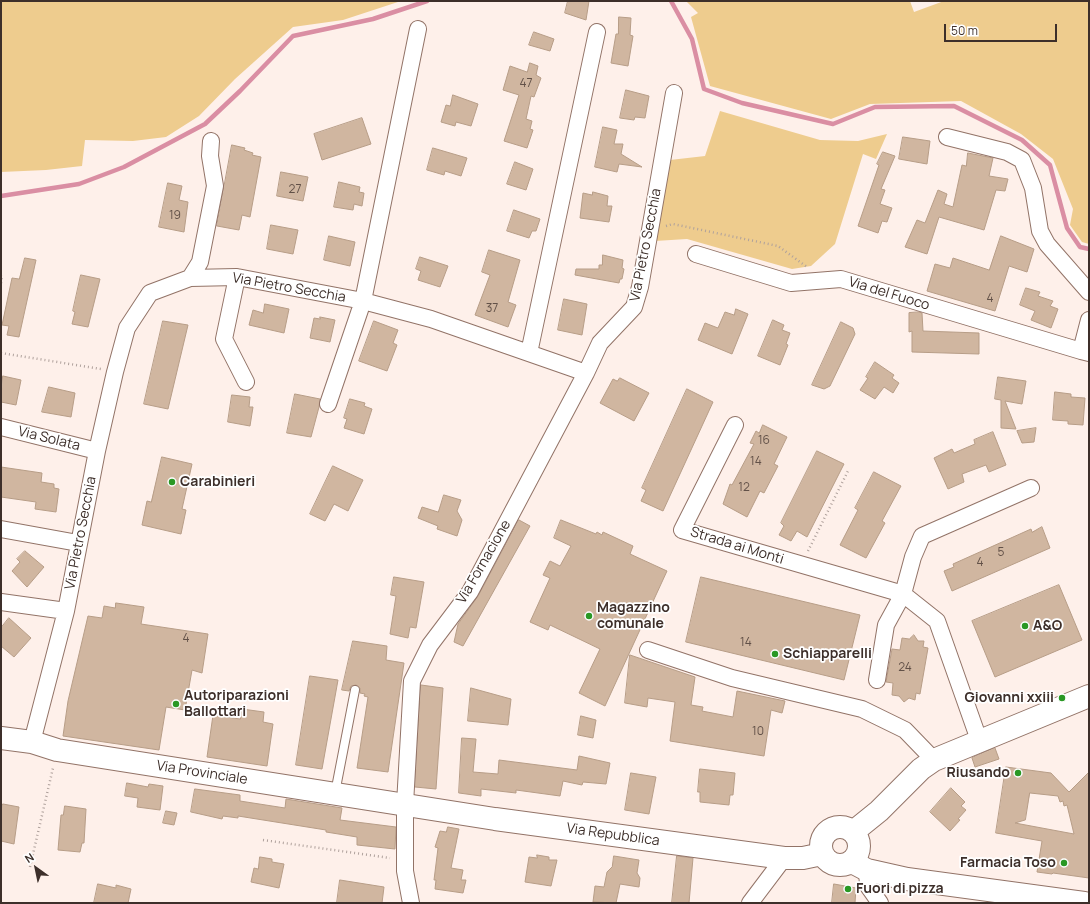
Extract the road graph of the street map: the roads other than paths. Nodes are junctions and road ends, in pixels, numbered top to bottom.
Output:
1 (418, 29) dead end
2 (596, 32) dead end
3 (674, 93) dead end
4 (947, 137) dead end
5 (211, 141) dead end
6 (696, 254) dead end
7 (237, 277) junction
8 (190, 278) junction
9 (1089, 292) edge
10 (363, 301) junction
11 (1089, 320) edge
12 (1085, 352) edge
13 (529, 353) junction
14 (586, 373) junction
15 (246, 382) dead end
16 (328, 404) dead end
17 (735, 425) dead end
18 (1, 427) edge
19 (96, 451) junction
20 (1032, 488) dead end
21 (1, 529) edge
22 (78, 543) junction
23 (903, 594) junction
24 (1, 602) edge
25 (66, 611) junction
26 (648, 650) dead end
27 (877, 680) dead end
28 (355, 690) dead end
29 (1089, 696) edge
30 (1, 738) edge
31 (979, 740) junction
32 (32, 742) junction
33 (934, 760) junction
34 (335, 794) junction
35 (405, 804) junction
36 (853, 832) junction
37 (822, 854) junction
38 (784, 858) junction
39 (860, 866) junction
40 (1075, 902) edge
41 (411, 903) edge
42 (750, 903) edge
43 (880, 903) edge

1 - 10 street
2 - 13 street
3 - 14 street, Via Pietro Secchia
4 - 9 street
5 - 8 street
6 - 12 street, Via del Fuoco
7 - 8 street, Via Pietro Secchia
7 - 10 street, Via Pietro Secchia
7 - 15 street
8 - 19 street, Via Pietro Secchia
10 - 13 street, Via Pietro Secchia
10 - 16 street
11 - 12 street
13 - 14 street, Via Pietro Secchia
14 - 35 street, Via Fornacione
17 - 23 street, Strada ai Monti
18 - 19 street, Via Solata
19 - 22 street, Via Pietro Secchia
20 - 23 street
21 - 22 street
22 - 25 street, Via Pietro Secchia
23 - 27 street
23 - 31 street, Strada ai Monti
24 - 25 street
25 - 32 street, Via Pietro Secchia
26 - 33 street
28 - 34 lane
29 - 31 street
30 - 32 street, Via Provinciale
31 - 33 street
32 - 34 street, Via Provinciale
33 - 36 street
34 - 35 street, Via Provinciale
35 - 38 street, Via Repubblica
35 - 41 street, Via Fornacione
36 - 37 street
36 - 39 street
37 - 38 street, Via Repubblica
37 - 39 street
38 - 42 street
39 - 40 street
39 - 43 street

